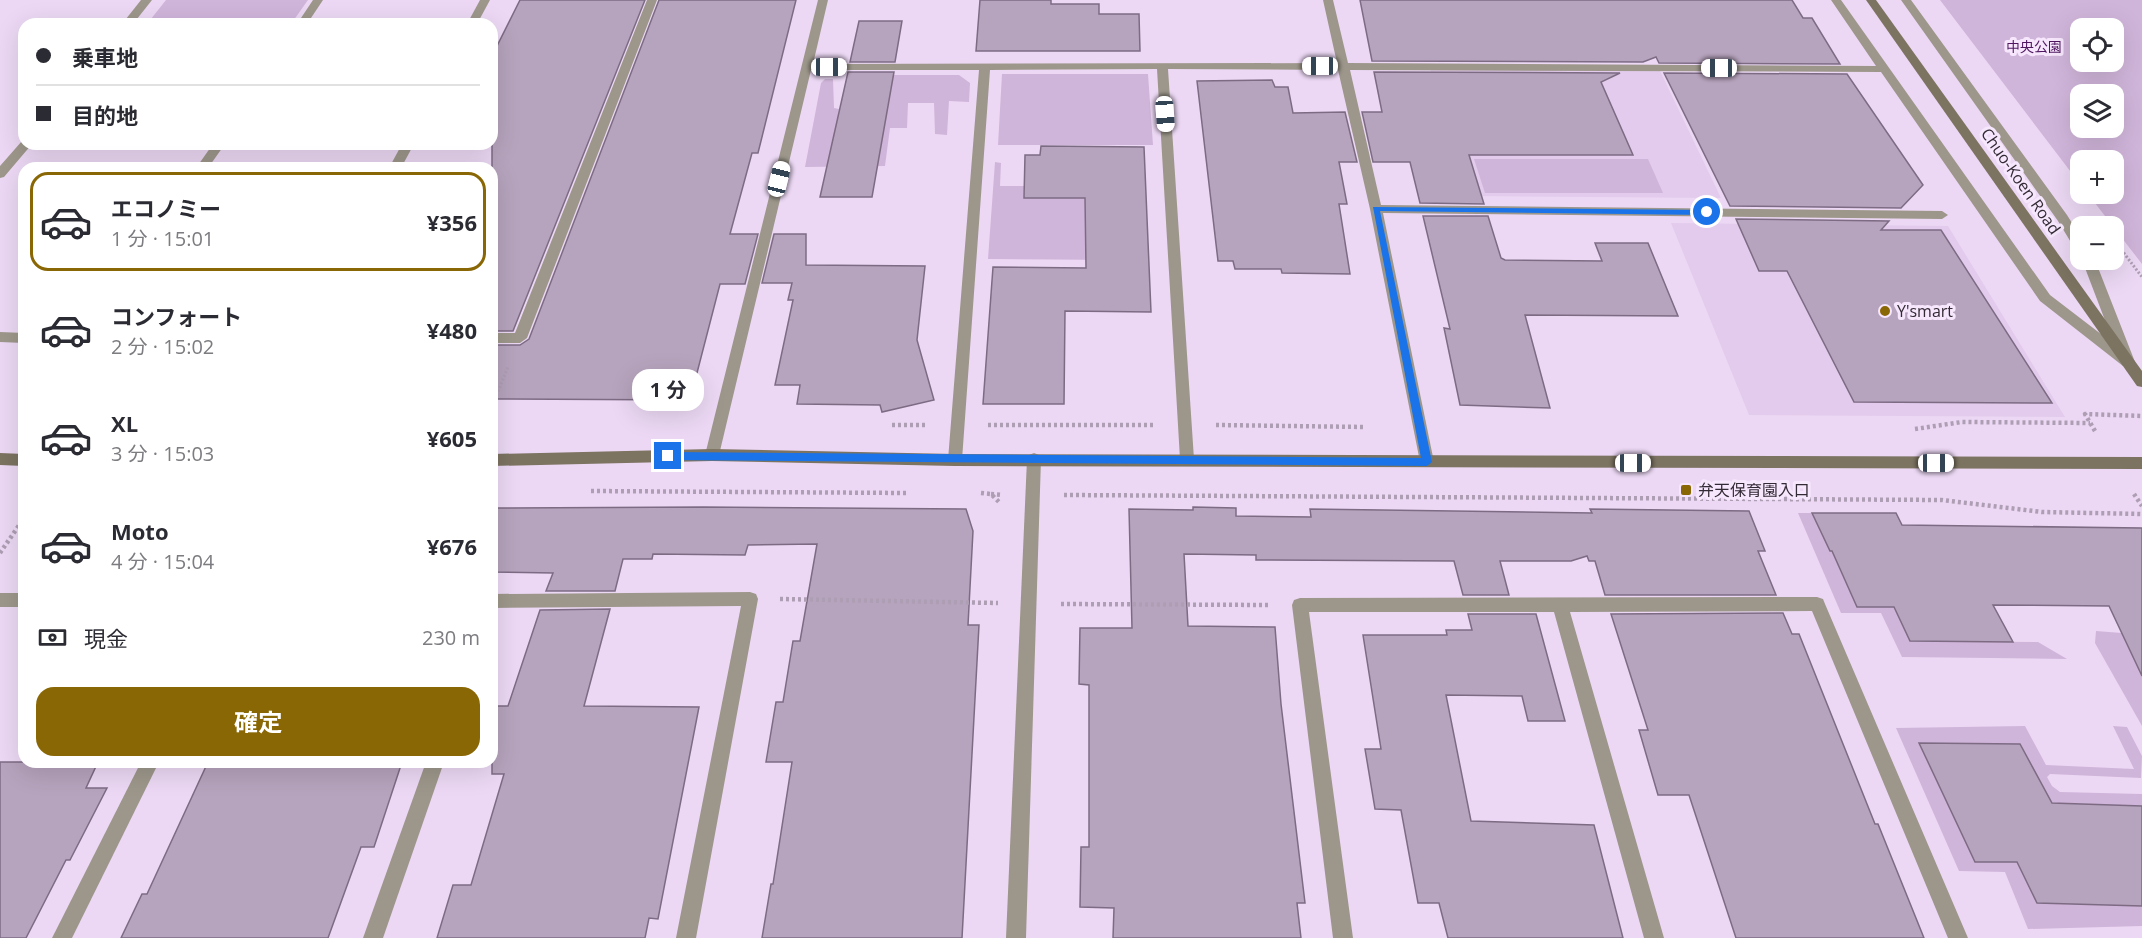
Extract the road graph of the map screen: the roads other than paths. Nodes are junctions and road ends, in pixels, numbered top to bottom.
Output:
1 (147, 0) edge
2 (318, 0) edge
3 (485, 0) edge
4 (652, 0) edge
5 (823, 0) edge
6 (1328, 0) edge
7 (1836, 0) edge
8 (1871, 0) edge
9 (1906, 0) edge
10 (132, 18) edge
11 (306, 18) edge
12 (475, 18) edge
13 (985, 66) junction
14 (1162, 66) junction
15 (1342, 66) junction
16 (807, 67) junction
17 (1882, 69) junction
18 (21, 150) edge
19 (0, 174) edge
20 (1376, 209) junction
21 (1942, 214) dead end
22 (2070, 230) edge
23 (2094, 270) edge
24 (0, 338) edge
25 (18, 338) edge
26 (498, 338) edge
27 (2128, 362) junction
28 (2142, 381) edge
29 (712, 455) junction
30 (0, 459) edge
31 (1034, 459) junction
32 (1187, 459) junction
33 (18, 460) edge
34 (498, 460) edge
35 (955, 460) junction
36 (1427, 462) junction
37 (2142, 463) edge
38 (0, 600) edge
39 (18, 600) edge
40 (498, 601) edge
41 (1560, 604) junction
42 (147, 768) edge
43 (433, 768) edge
44 (62, 938) edge
45 (373, 938) edge
46 (686, 938) edge
47 (1016, 938) edge
48 (1343, 938) edge
49 (1654, 938) edge
50 (1959, 938) edge

1 - 10 street
2 - 11 street
3 - 12 street
4 - 26 street
5 - 16 street
6 - 15 street
7 - 17 street
8 - 27 street, Chuo-Koen Road
9 - 22 street
13 - 14 street
13 - 16 street
13 - 35 street
14 - 15 street
14 - 32 street
15 - 17 street
15 - 20 street
16 - 29 street
17 - 27 street
18 - 19 street
20 - 21 street
20 - 36 street
23 - 27 street
24 - 25 street
27 - 28 street, Chuo-Koen Road
29 - 34 street
29 - 35 street
30 - 33 street
31 - 32 street
31 - 35 street
31 - 47 street
32 - 36 street
36 - 37 street
38 - 39 street
40 - 46 street
41 - 48 street
41 - 49 street
41 - 50 street
42 - 44 street
43 - 45 street

